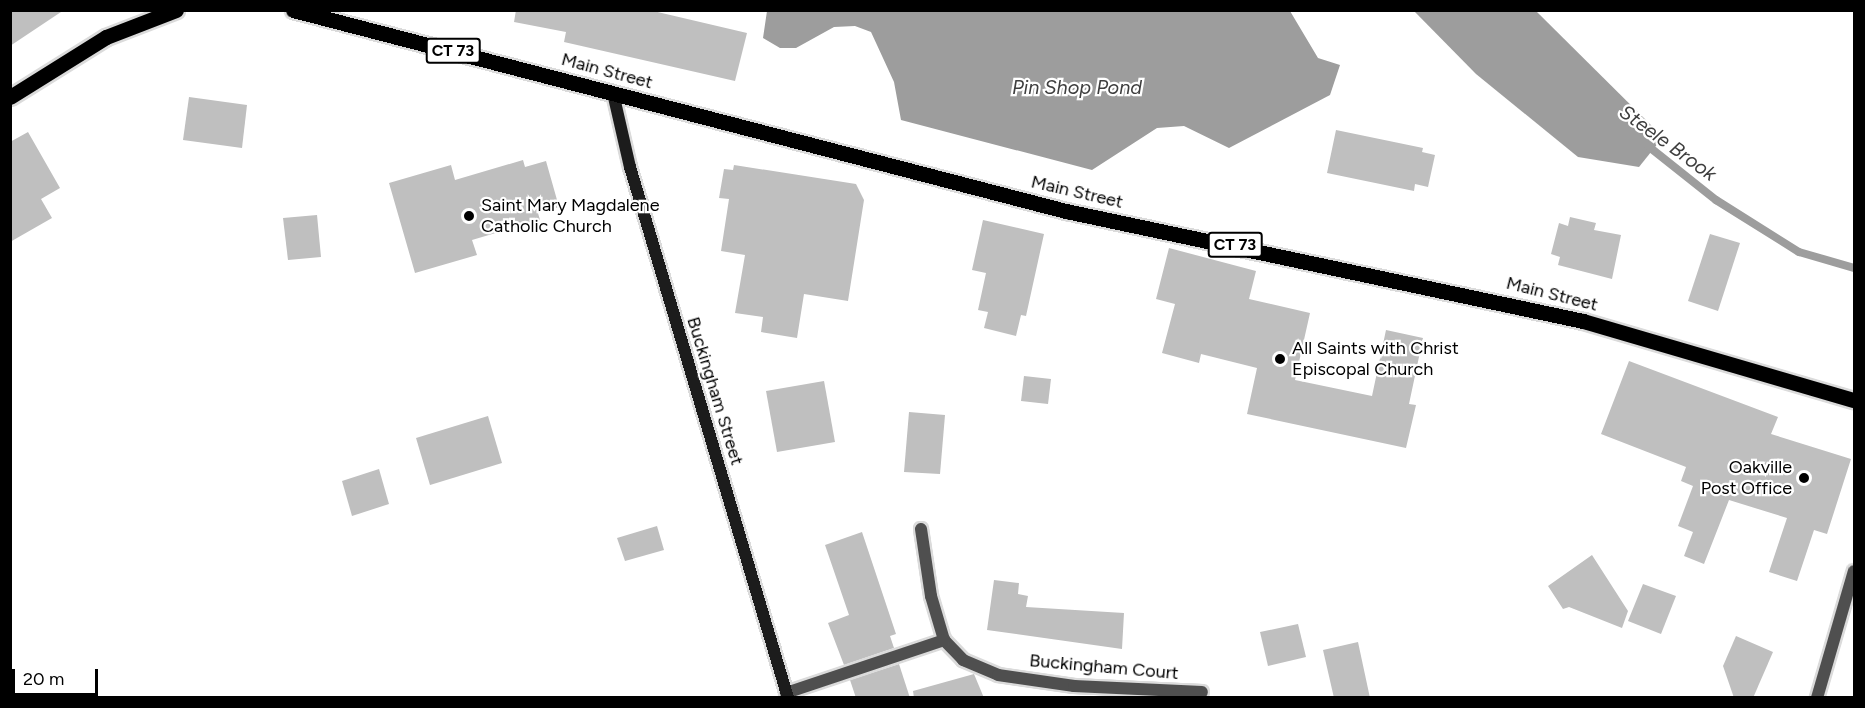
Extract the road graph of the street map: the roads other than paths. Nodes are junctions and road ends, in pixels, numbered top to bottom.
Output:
1 (176, 10) edge
2 (293, 10) edge
3 (613, 93) junction
4 (10, 97) edge
5 (1854, 400) edge
6 (921, 529) dead end
7 (1854, 571) edge
8 (944, 640) junction
9 (1202, 692) dead end
10 (787, 695) edge
11 (1817, 698) edge

1 - 4 main road
2 - 3 main road, Main Street / CT 73
3 - 5 main road, Main Street / CT 73
3 - 10 main road, Buckingham Street
6 - 8 street, Buckingham Court
7 - 11 street
8 - 9 street, Buckingham Court
8 - 10 street

